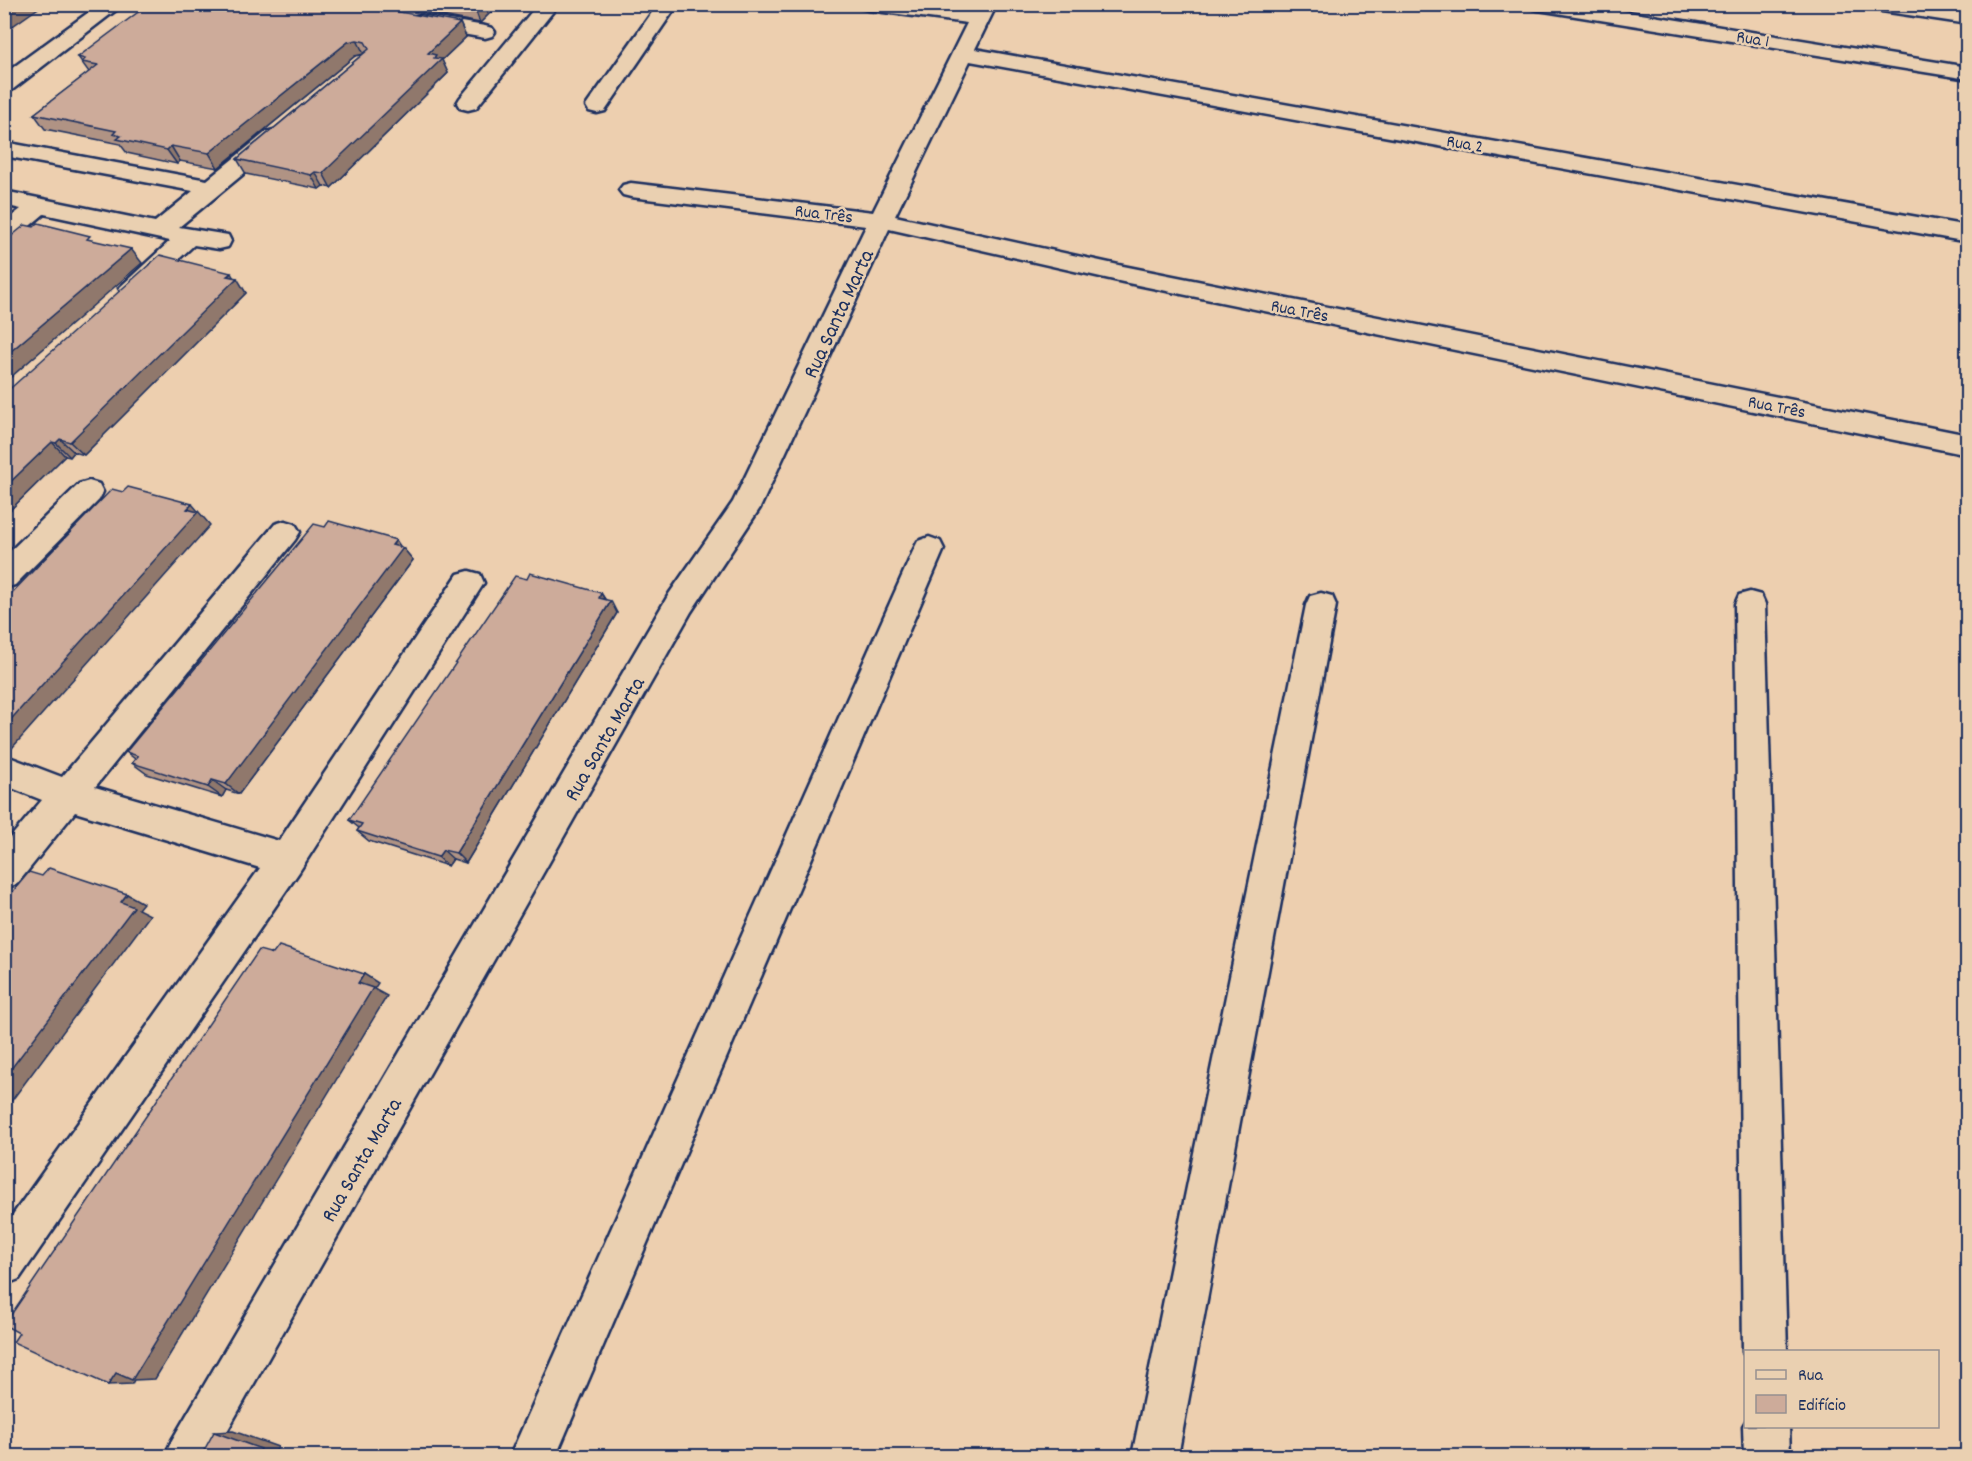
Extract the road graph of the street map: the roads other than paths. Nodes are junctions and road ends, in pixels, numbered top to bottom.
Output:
1 (114, 4) edge
2 (549, 4) edge
3 (668, 4) edge
4 (868, 4) edge
5 (1538, 4) edge
6 (1679, 4) edge
7 (1875, 4) edge
8 (1965, 4) edge
9 (984, 12) edge
10 (1968, 13) edge
11 (405, 18) edge
12 (1968, 18) edge
13 (1681, 27) junction
14 (485, 32) dead end
15 (963, 53) junction
16 (1968, 73) edge
17 (4, 85) edge
18 (468, 103) dead end
19 (597, 106) dead end
20 (292, 121) edge
21 (4, 149) edge
22 (213, 188) junction
23 (631, 190) dead end
24 (4, 198) edge
25 (38, 207) junction
26 (881, 220) junction
27 (159, 231) junction
28 (1968, 234) edge
29 (4, 235) edge
30 (189, 237) junction
31 (219, 241) dead end
32 (110, 308) edge
33 (1968, 445) edge
34 (89, 492) dead end
35 (285, 532) dead end
36 (929, 549) dead end
37 (4, 576) edge
38 (469, 583) dead end
39 (1750, 604) dead end
40 (1321, 605) dead end
41 (4, 770) edge
42 (70, 795) junction
43 (287, 860) junction
44 (4, 872) edge
45 (4, 1264) edge
46 (1765, 1350) edge
47 (1766, 1428) edge
48 (188, 1456) edge
49 (533, 1456) edge
50 (1155, 1456) edge
51 (1767, 1456) edge

1 - 17 street
2 - 18 street
3 - 19 street
4 - 9 street
5 - 13 street, Rua 1
6 - 13 street
7 - 12 street
8 - 10 street
9 - 15 street, Rua Santa Marta
11 - 14 street
13 - 16 street, Rua 1
15 - 26 street, Rua Santa Marta
15 - 28 street, Rua 2
20 - 22 street
21 - 22 street
22 - 27 street
23 - 26 street, Rua Três
24 - 25 street
25 - 27 street
25 - 29 street
26 - 33 street, Rua Três
26 - 48 street, Rua Santa Marta
27 - 30 street
30 - 31 street
30 - 32 street
34 - 37 street
35 - 42 street
36 - 49 street
38 - 43 street
39 - 46 street
40 - 50 street
41 - 42 street
42 - 43 street
42 - 44 street
43 - 45 street
47 - 51 street

